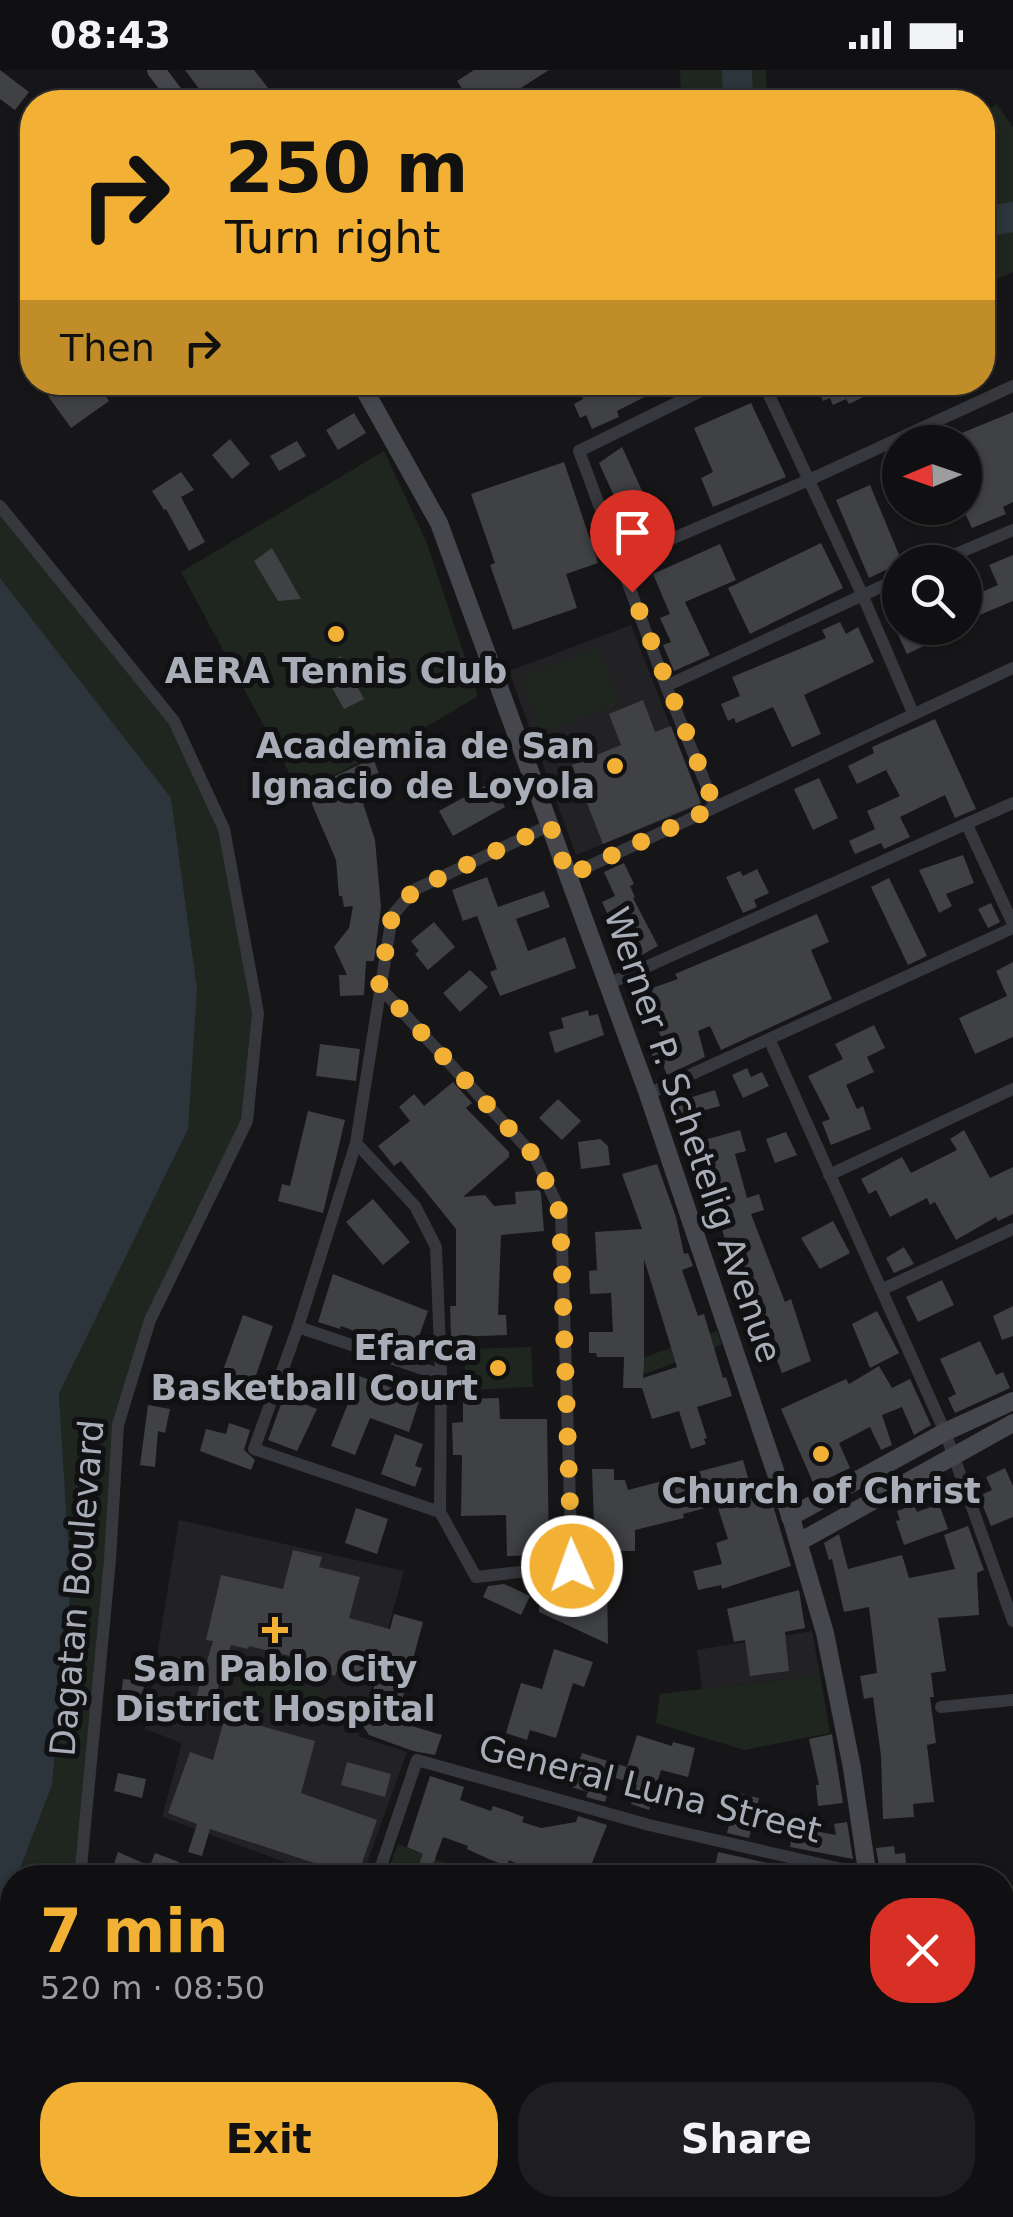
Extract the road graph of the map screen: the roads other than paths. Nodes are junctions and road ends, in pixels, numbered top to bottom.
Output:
1 (367, 395) edge
2 (693, 395) edge
3 (769, 395) edge
4 (993, 395) edge
5 (809, 480) junction
6 (0, 506) edge
7 (1013, 530) edge
8 (977, 545) edge
9 (620, 561) junction
10 (882, 586) edge
11 (862, 594) junction
12 (1013, 668) edge
13 (666, 686) junction
14 (913, 713) junction
15 (1013, 803) edge
16 (715, 807) junction
17 (966, 824) junction
18 (550, 825) junction
19 (568, 876) junction
20 (1013, 926) edge
21 (608, 984) junction
22 (379, 986) junction
23 (770, 1041) junction
24 (1013, 1088) edge
25 (648, 1094) junction
26 (356, 1143) junction
27 (829, 1175) junction
28 (1013, 1229) edge
29 (884, 1289) junction
30 (298, 1327) junction
31 (441, 1376) junction
32 (1013, 1400) edge
33 (1013, 1423) edge
34 (945, 1432) junction
35 (953, 1454) junction
36 (440, 1512) junction
37 (790, 1517) junction
38 (799, 1542) junction
39 (1013, 1621) edge
40 (1013, 1700) edge
41 (941, 1707) dead end
42 (81, 1865) edge
43 (381, 1865) edge
44 (822, 1865) edge
45 (866, 1865) edge

1 - 18 main road, Werner P. Schetelig Avenue
2 - 9 street
3 - 5 street
4 - 5 street
5 - 9 street
5 - 11 street
6 - 42 street, Dagatan Boulevard
7 - 8 street
9 - 13 street
10 - 11 street
11 - 13 street
11 - 14 street
12 - 14 street
13 - 16 street
14 - 16 street
15 - 17 street
16 - 19 street
17 - 20 street
17 - 21 street
18 - 19 main road, Werner P. Schetelig Avenue
18 - 22 street
19 - 21 main road, Werner P. Schetelig Avenue
20 - 23 street
21 - 25 main road, Werner P. Schetelig Avenue
22 - 26 street
22 - 36 street
23 - 25 street
23 - 27 street
24 - 27 street
25 - 37 main road, Werner P. Schetelig Avenue
26 - 30 street
26 - 31 street
27 - 29 street
28 - 29 street
29 - 34 street
30 - 31 street
30 - 36 street
31 - 36 street
32 - 34 main road
33 - 35 main road
34 - 35 street
34 - 37 main road
35 - 38 main road
35 - 39 street
37 - 38 main road, Werner P. Schetelig Avenue
38 - 45 main road, Werner P. Schetelig Avenue
40 - 41 street
43 - 44 street, General Luna Street

